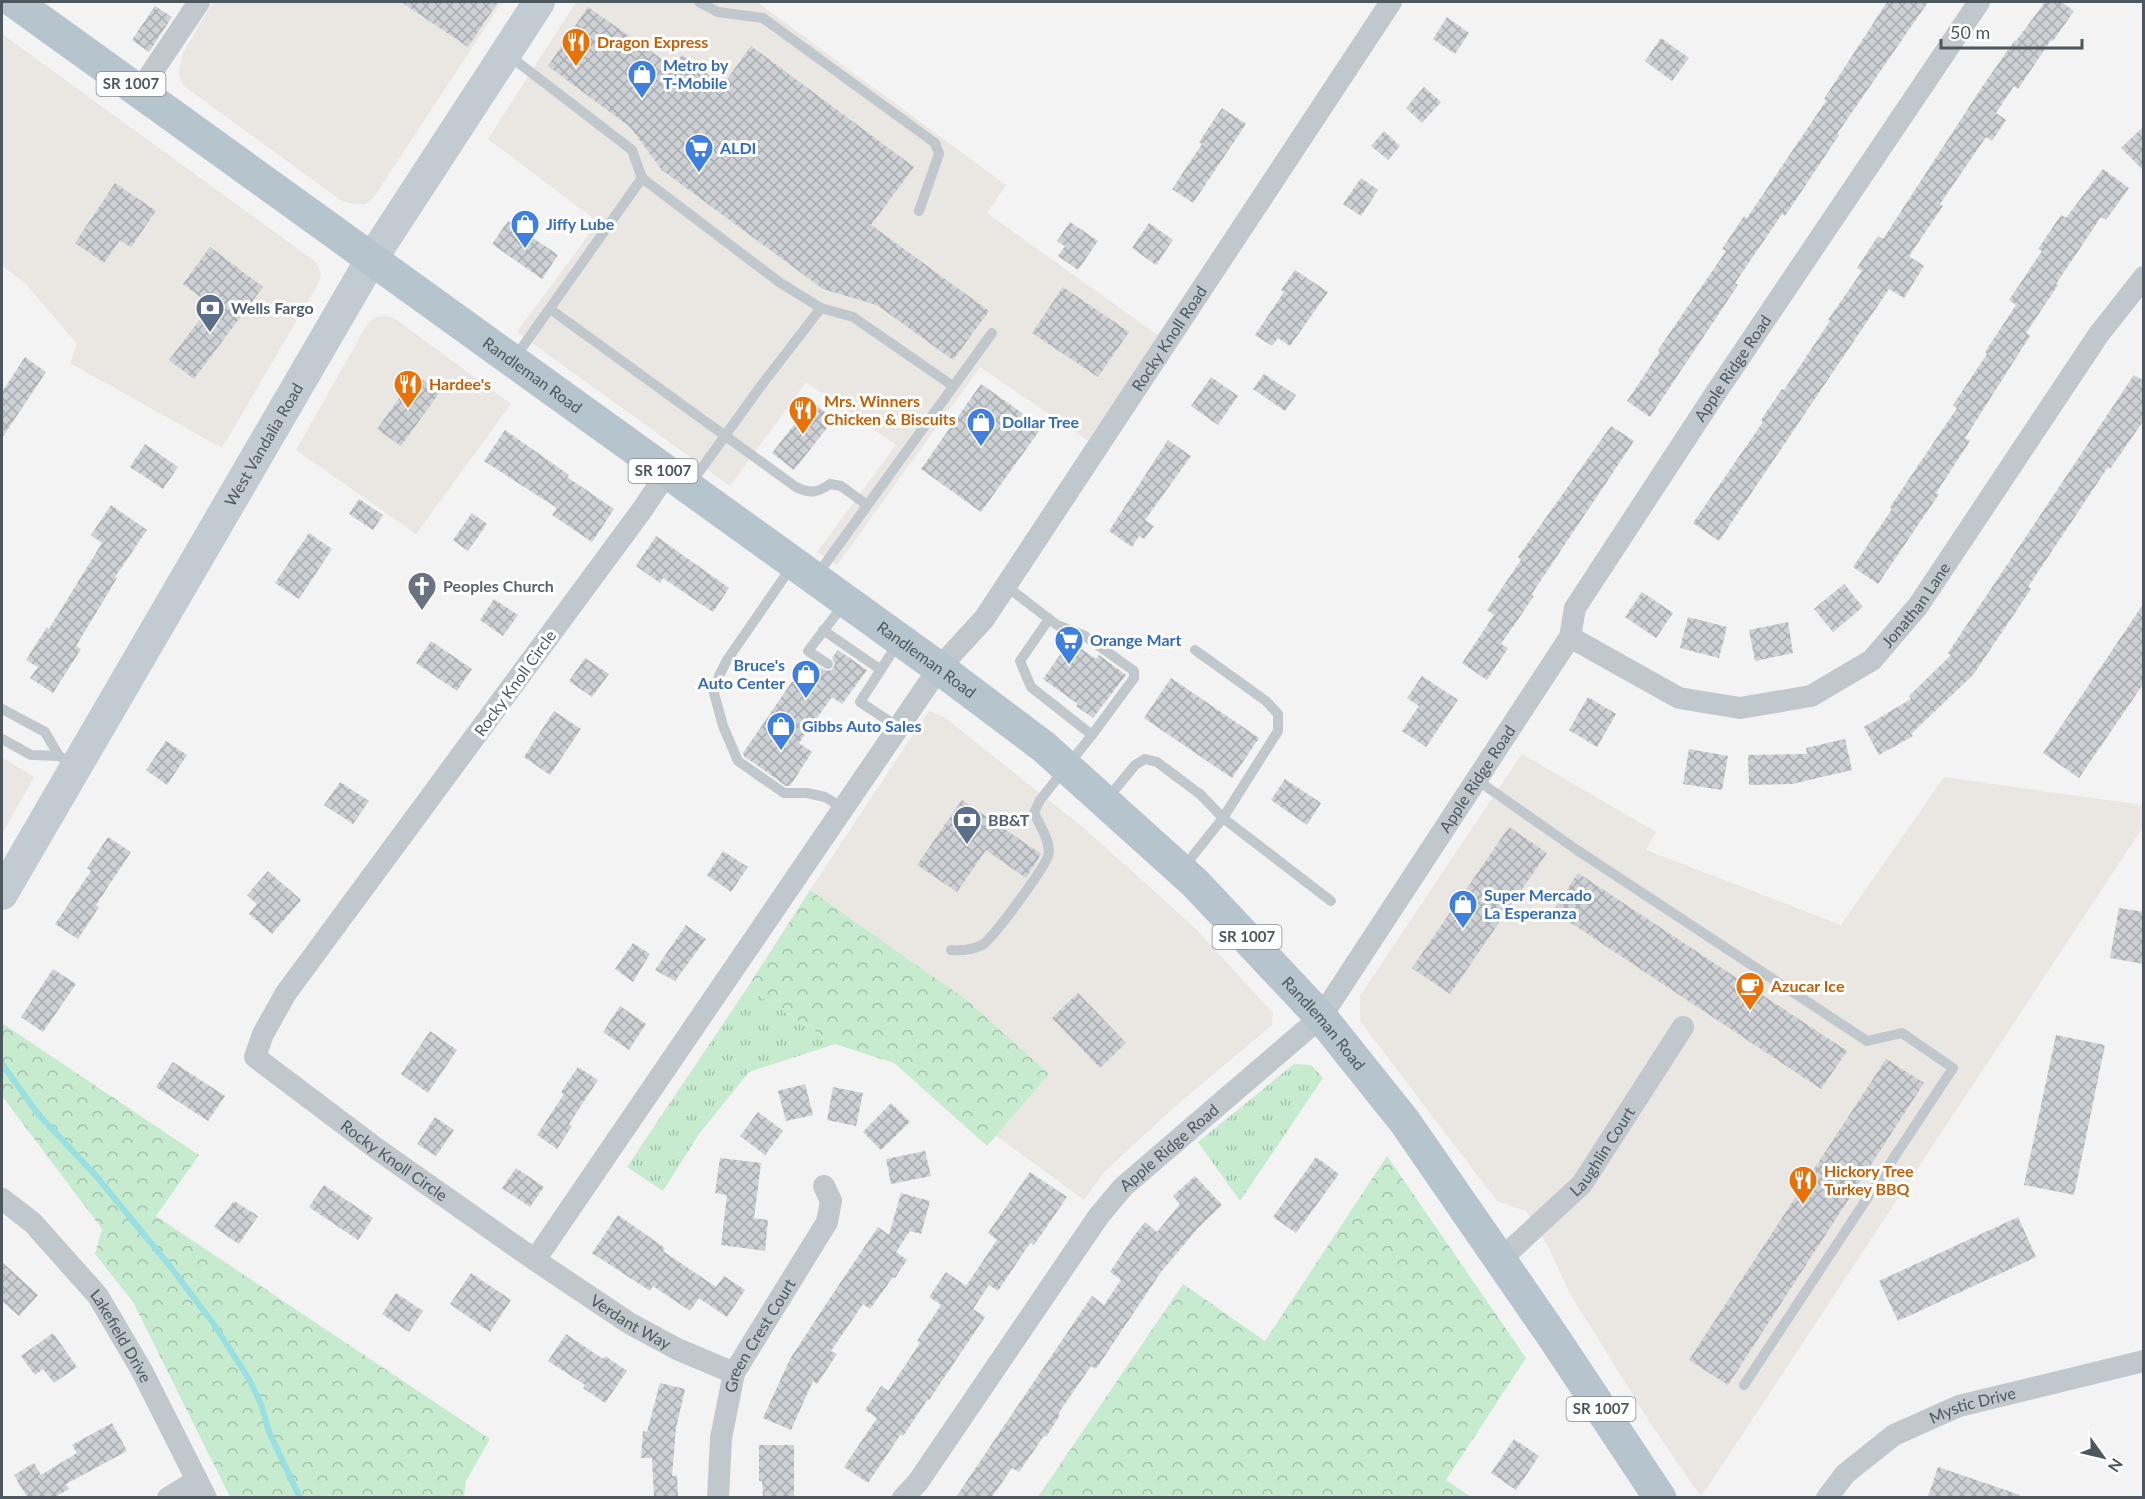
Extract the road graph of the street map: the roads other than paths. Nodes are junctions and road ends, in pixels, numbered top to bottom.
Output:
1 (15, 2) edge
2 (199, 2) edge
3 (539, 2) edge
4 (699, 2) edge
5 (1391, 2) edge
6 (1979, 2) edge
7 (506, 53) junction
8 (140, 90) junction
9 (642, 178) junction
10 (919, 211) dead end
11 (371, 260) junction
12 (2144, 277) edge
13 (820, 308) junction
14 (550, 309) junction
15 (992, 333) dead end
16 (512, 362) junction
17 (953, 386) junction
18 (725, 436) junction
19 (677, 481) junction
20 (867, 505) junction
21 (804, 571) junction
22 (1006, 586) junction
23 (846, 601) junction
24 (1049, 619) junction
25 (824, 630) junction
26 (1570, 637) junction
27 (900, 641) junction
28 (1195, 650) dead end
29 (828, 664) dead end
30 (939, 668) junction
31 (881, 670) junction
32 (857, 684) dead end
33 (866, 693) junction
34 (2, 709) edge
35 (898, 727) junction
36 (1092, 735) junction
37 (2, 739) edge
38 (68, 761) junction
39 (1065, 766) junction
40 (1477, 780) junction
41 (1105, 802) junction
42 (843, 808) junction
43 (1223, 818) junction
44 (1181, 871) junction
45 (2, 894) edge
46 (1331, 901) dead end
47 (951, 950) dead end
48 (1322, 1017) junction
49 (1683, 1027) dead end
50 (824, 1186) dead end
51 (2, 1199) edge
52 (535, 1260) junction
53 (1500, 1260) junction
54 (2144, 1361) edge
55 (734, 1373) junction
56 (1744, 1385) dead end
57 (202, 1489) edge
58 (168, 1497) edge
59 (718, 1497) edge
60 (903, 1497) edge
61 (1660, 1497) edge
62 (1827, 1497) edge

1 - 8 main road, Randleman Road / SR 1007
2 - 8 street
3 - 7 main road, West Vandalia Road
4 - 10 lane
5 - 22 street, Rocky Knoll Road
6 - 26 street, Apple Ridge Road
7 - 9 lane
7 - 11 main road, West Vandalia Road
8 - 11 main road, Randleman Road / SR 1007
9 - 13 lane
9 - 14 lane
11 - 16 main road, Randleman Road / SR 1007
11 - 38 main road, West Vandalia Road
12 - 26 street, Jonathan Lane
13 - 17 lane
13 - 18 lane
14 - 16 lane
14 - 18 lane
15 - 17 lane
16 - 19 main road, Randleman Road / SR 1007
17 - 20 lane
18 - 19 lane
18 - 20 lane
19 - 21 main road, Randleman Road / SR 1007
19 - 52 street, Rocky Knoll Circle
20 - 21 lane
21 - 23 main road, Randleman Road / SR 1007
21 - 42 lane
22 - 24 lane
22 - 30 street, Rocky Knoll Road
23 - 25 lane
23 - 27 main road, Randleman Road / SR 1007
24 - 36 lane
24 - 36 lane
25 - 29 lane
25 - 31 lane
26 - 40 street, Apple Ridge Road
27 - 30 main road, Randleman Road / SR 1007
27 - 31 lane
28 - 43 lane
30 - 35 street
30 - 39 main road, Randleman Road / SR 1007
31 - 33 lane
32 - 33 lane
33 - 35 lane
34 - 38 lane
35 - 42 street
36 - 39 lane
37 - 38 lane
38 - 45 main road, West Vandalia Road
39 - 41 main road, Randleman Road / SR 1007
39 - 47 lane
40 - 48 street, Apple Ridge Road
40 - 56 lane
41 - 43 lane
41 - 44 main road, Randleman Road / SR 1007
42 - 52 street
43 - 44 lane
43 - 46 lane
44 - 48 main road, Randleman Road / SR 1007
48 - 53 main road, Randleman Road / SR 1007
48 - 60 street, Apple Ridge Road
49 - 53 street, Laughlin Court
50 - 55 street, Green Crest Court
51 - 57 street, Lakefield Drive
52 - 55 street, Verdant Way
53 - 61 main road, Randleman Road / SR 1007
54 - 62 street, Mystic Drive
55 - 59 street, Green Crest Court
57 - 58 street

